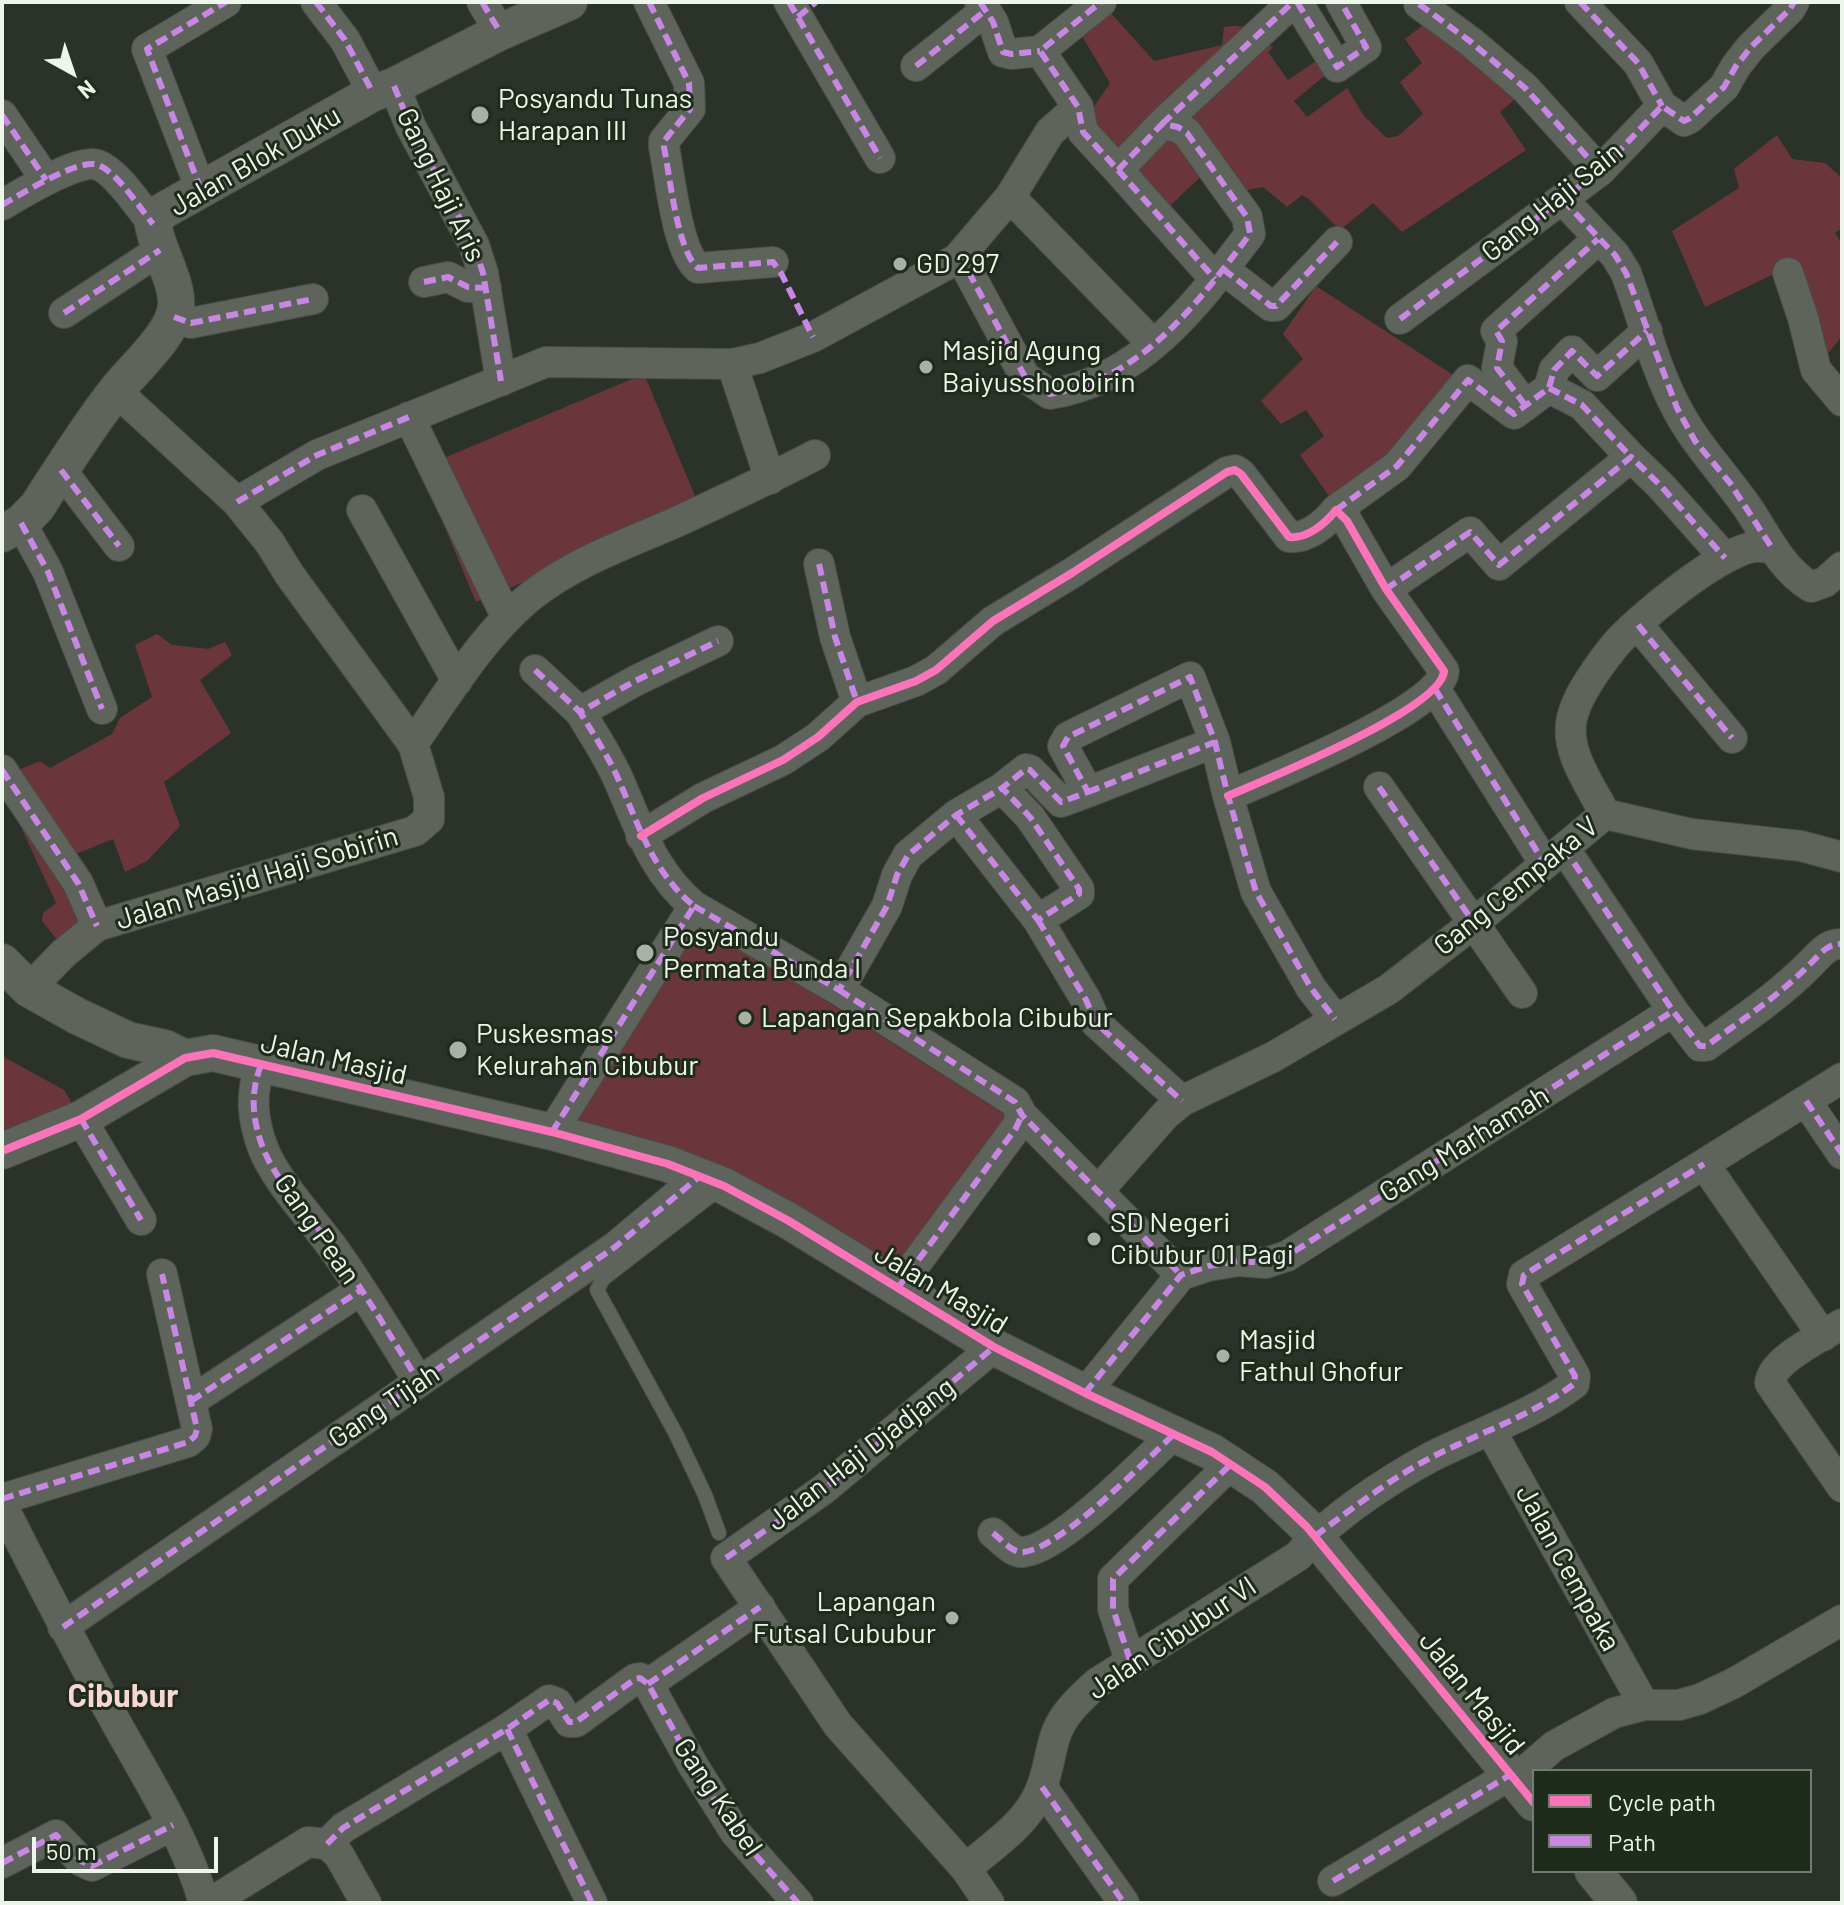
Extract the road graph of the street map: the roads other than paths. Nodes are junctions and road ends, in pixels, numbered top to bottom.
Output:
1 (226, 2) edge
2 (316, 2) edge
3 (569, 2) edge
4 (649, 2) edge
5 (1101, 2) edge
6 (1295, 2) edge
7 (1341, 2) edge
8 (1580, 2) edge
9 (1419, 4) dead end
10 (1788, 4) edge
11 (983, 6) edge
12 (801, 7) edge
13 (491, 17) edge
14 (1040, 51) junction
15 (916, 66) dead end
16 (384, 90) junction
17 (1662, 106) junction
18 (1078, 107) junction
19 (2, 115) edge
20 (1162, 124) junction
21 (880, 158) dead end
22 (1118, 170) junction
23 (1600, 171) junction
24 (46, 180) junction
25 (201, 190) junction
26 (1010, 197) junction
27 (1563, 200) junction
28 (2, 205) edge
29 (156, 237) junction
30 (1598, 239) junction
31 (1337, 242) dead end
32 (960, 256) junction
33 (773, 262) dead end
34 (1788, 273) dead end
35 (1219, 274) junction
36 (424, 282) dead end
37 (486, 288) junction
38 (313, 299) dead end
39 (64, 313) dead end
40 (174, 317) junction
41 (1400, 319) dead end
42 (1647, 331) junction
43 (1153, 344) junction
44 (732, 364) junction
45 (501, 381) junction
46 (116, 391) junction
47 (1537, 397) junction
48 (1842, 401) edge
49 (409, 417) junction
50 (815, 455) dead end
51 (1631, 457) junction
52 (61, 470) junction
53 (770, 479) junction
54 (237, 502) junction
55 (362, 510) dead end
56 (1336, 510) junction
57 (12, 529) edge
58 (119, 546) dead end
59 (1772, 548) junction
60 (1725, 558) junction
61 (819, 564) dead end
62 (1842, 567) edge
63 (1386, 589) junction
64 (507, 618) junction
65 (1638, 625) junction
66 (718, 641) dead end
67 (535, 670) dead end
68 (457, 681) junction
69 (1435, 689) junction
70 (857, 702) junction
71 (102, 709) dead end
72 (580, 712) junction
73 (1732, 738) dead end
74 (1215, 742) junction
75 (413, 744) junction
76 (2, 770) edge
77 (1379, 787) dead end
78 (1002, 788) junction
79 (1088, 792) junction
80 (1228, 796) junction
81 (1605, 814) junction
82 (956, 815) junction
83 (641, 836) junction
84 (1554, 856) junction
85 (1842, 857) edge
86 (694, 906) junction
87 (1038, 920) junction
88 (1474, 923) junction
89 (97, 926) junction
90 (1842, 944) edge
91 (2, 962) edge
92 (29, 989) junction
93 (839, 990) junction
94 (1522, 993) dead end
95 (1673, 1011) junction
96 (1335, 1019) junction
97 (185, 1058) junction
98 (261, 1065) junction
99 (1842, 1078) edge
100 (1182, 1101) junction
101 (1806, 1101) junction
102 (1022, 1115) junction
103 (81, 1119) junction
104 (552, 1132) junction
105 (2, 1151) edge
106 (1842, 1154) edge
107 (1704, 1164) junction
108 (712, 1181) junction
109 (1099, 1190) junction
110 (141, 1220) dead end
111 (162, 1274) dead end
112 (1181, 1275) junction
113 (897, 1289) junction
114 (361, 1290) junction
115 (1833, 1330) edge
116 (994, 1347) junction
117 (419, 1382) junction
118 (1085, 1393) junction
119 (191, 1401) junction
120 (1491, 1431) junction
121 (1173, 1435) junction
122 (1231, 1464) junction
123 (1842, 1487) edge
124 (2, 1499) edge
125 (2, 1505) edge
126 (993, 1533) dead end
127 (1315, 1536) junction
128 (722, 1546) junction
129 (760, 1607) junction
130 (1842, 1620) edge
131 (63, 1627) junction
132 (1130, 1660) junction
133 (648, 1684) junction
134 (1644, 1705) junction
135 (507, 1729) junction
136 (1534, 1769) edge
137 (1520, 1786) edge
138 (1042, 1787) junction
139 (173, 1825) junction
140 (327, 1844) junction
141 (2, 1863) edge
142 (966, 1869) junction
143 (1333, 1881) dead end
144 (204, 1903) edge
145 (210, 1903) edge
146 (366, 1903) edge
147 (592, 1903) edge
148 (798, 1903) edge
149 (989, 1903) edge
150 (1124, 1903) edge

1 - 25 street
2 - 16 street, Gang Haji Aris
3 - 13 street, Jalan Blok Duku
4 - 33 street
5 - 14 street
6 - 7 street
6 - 20 street
8 - 17 street
9 - 23 street
10 - 17 street
11 - 14 street
11 - 15 street
12 - 21 street
13 - 16 street, Jalan Blok Duku
14 - 18 street
16 - 25 street, Jalan Blok Duku
16 - 37 street, Gang Haji Aris
17 - 23 street, Gang Haji Sain
18 - 22 street
18 - 26 street
19 - 24 street
20 - 22 street
20 - 35 street
22 - 35 street
23 - 27 street, Gang Haji Sain
24 - 28 street
24 - 29 street
25 - 29 street, Jalan Blok Duku
26 - 32 street
26 - 43 street
27 - 30 street
27 - 41 street, Gang Haji Sain
29 - 39 street
29 - 40 street, Jalan Blok Duku
30 - 42 street
30 - 47 street
31 - 35 street
32 - 43 street
32 - 44 street
34 - 48 street
35 - 43 street
36 - 37 street
37 - 45 street, Gang Haji Aris
38 - 40 street
40 - 46 street
42 - 47 street
42 - 59 street
44 - 45 street
44 - 53 street
45 - 49 street
46 - 52 street
46 - 54 street, Jalan Masjid Haji Sobirin
47 - 51 street
47 - 56 street
49 - 54 street
49 - 64 street
50 - 53 street
51 - 60 street
51 - 63 street
52 - 57 street
52 - 58 street
53 - 64 street
54 - 75 street, Jalan Masjid Haji Sobirin
55 - 68 street
56 - 63 street
56 - 70 street
57 - 71 street
59 - 60 street, Gang Cempaka V
59 - 62 street
60 - 65 street, Gang Cempaka V
61 - 70 street
63 - 69 street
64 - 68 street
65 - 73 street
65 - 81 street, Gang Cempaka V
66 - 72 street
67 - 72 street
68 - 75 street
69 - 80 street
69 - 84 street
70 - 83 street
72 - 83 street
74 - 79 street
74 - 79 street
74 - 80 street
75 - 89 street, Jalan Masjid Haji Sobirin
76 - 89 street
77 - 88 street
78 - 79 street
78 - 82 street
78 - 87 street
80 - 96 street
81 - 84 street, Gang Cempaka V
81 - 85 street
82 - 87 street
82 - 93 street
83 - 86 street
84 - 88 street, Gang Cempaka V
84 - 95 street
86 - 93 street
86 - 104 street
87 - 100 street
88 - 94 street
88 - 96 street, Gang Cempaka V
89 - 92 street, Jalan Masjid Haji Sobirin
90 - 95 street
91 - 92 street
92 - 97 street
93 - 102 street
95 - 112 street, Gang Marhamah
96 - 100 street, Gang Cempaka V
97 - 98 street, Jalan Masjid
97 - 103 street
98 - 104 street, Jalan Masjid
98 - 114 street, Gang Pean
99 - 101 street
100 - 109 street, Gang Cempaka V
101 - 106 street
101 - 107 street
102 - 109 street
102 - 113 street
103 - 105 street
103 - 110 street
104 - 108 street, Jalan Masjid
107 - 115 street
107 - 120 street, Jalan Cibubur VI
108 - 113 street, Jalan Masjid
108 - 117 street, Gang Tijah
108 - 128 lane
109 - 112 street
111 - 119 street
112 - 118 street
113 - 116 street, Jalan Masjid
114 - 117 street, Gang Pean
114 - 119 street
115 - 123 street
116 - 118 street, Jalan Masjid
116 - 128 street, Jalan Haji Djadjang
117 - 131 street, Gang Tijah
118 - 121 street, Jalan Masjid
119 - 124 street
120 - 127 street, Jalan Cibubur VI
120 - 134 street, Jalan Cempaka
121 - 122 street, Jalan Masjid
121 - 126 street
122 - 127 street, Jalan Masjid
122 - 132 street
125 - 131 street
127 - 132 street, Jalan Cibubur VI
127 - 137 street, Jalan Masjid
128 - 129 street
129 - 133 street
129 - 142 street
130 - 134 street
131 - 139 street
132 - 138 street, Jalan Cibubur VI
133 - 135 street
133 - 148 street, Gang Kabel
134 - 136 street
135 - 140 street
135 - 147 street
137 - 143 street
138 - 142 street, Jalan Cibubur VI
138 - 150 street
139 - 141 street
139 - 144 street
140 - 145 street
140 - 146 street
142 - 149 street

